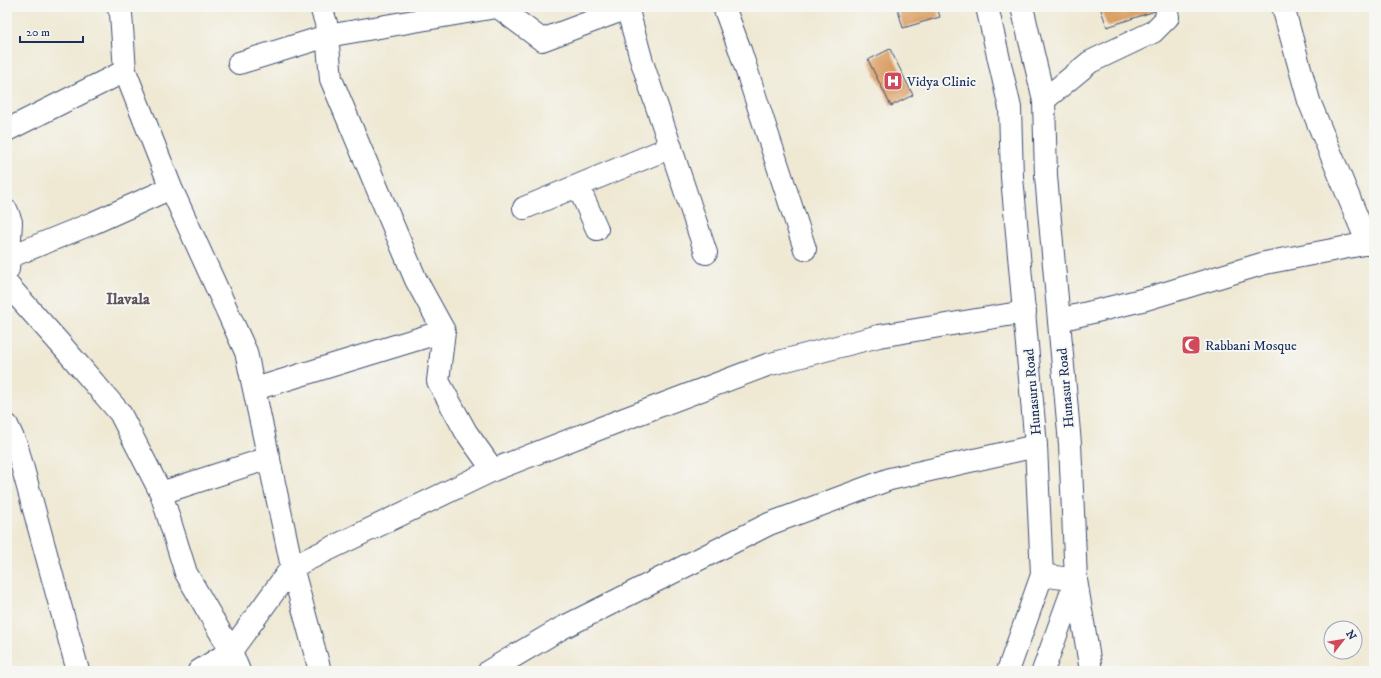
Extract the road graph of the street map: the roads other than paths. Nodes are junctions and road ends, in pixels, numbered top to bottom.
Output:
1 (118, 7) edge
2 (321, 7) edge
3 (497, 7) edge
4 (628, 7) edge
5 (724, 7) edge
6 (986, 7) edge
7 (1022, 7) edge
8 (1166, 7) edge
9 (1283, 7) edge
10 (327, 36) junction
11 (239, 63) dead end
12 (125, 71) junction
13 (1044, 100) junction
14 (7, 130) edge
15 (671, 147) junction
16 (578, 186) junction
17 (170, 188) junction
18 (524, 208) dead end
19 (7, 211) edge
20 (598, 229) dead end
21 (1371, 243) edge
22 (805, 249) dead end
23 (706, 253) dead end
24 (8, 269) edge
25 (7, 284) edge
26 (1025, 312) junction
27 (1059, 320) junction
28 (444, 331) junction
29 (254, 389) junction
30 (7, 425) edge
31 (1036, 446) junction
32 (269, 458) junction
33 (493, 470) junction
34 (161, 493) junction
35 (292, 567) junction
36 (1042, 575) junction
37 (1076, 580) junction
38 (236, 661) edge
39 (78, 671) edge
40 (199, 671) edge
41 (320, 671) edge
42 (489, 671) edge
43 (1008, 671) edge
44 (1043, 671) edge
45 (1092, 671) edge

1 - 12 main road
2 - 10 main road
3 - 4 main road
3 - 10 main road
4 - 15 main road
5 - 22 main road
6 - 26 main road, Hunasuru Road
7 - 13 main road, Hunasur Road
8 - 13 main road
9 - 21 main road
10 - 11 main road
10 - 28 main road
12 - 14 main road
12 - 17 main road
13 - 27 main road, Hunasur Road
15 - 16 main road
15 - 23 main road
16 - 18 main road
16 - 20 main road
17 - 24 main road
17 - 29 main road
19 - 24 main road
21 - 27 main road
25 - 34 main road
26 - 31 main road, Hunasuru Road
26 - 33 main road
27 - 37 main road, Hunasur Road
28 - 29 main road
28 - 33 main road
29 - 32 main road
30 - 39 main road
31 - 36 main road, Hunasuru Road
31 - 42 main road
32 - 34 main road
32 - 35 main road
33 - 35 main road
34 - 38 main road
35 - 38 main road
35 - 41 main road
36 - 37 main road
36 - 43 main road, Hunasuru Road
37 - 44 main road, Hunasur Road
37 - 45 main road
38 - 40 main road

